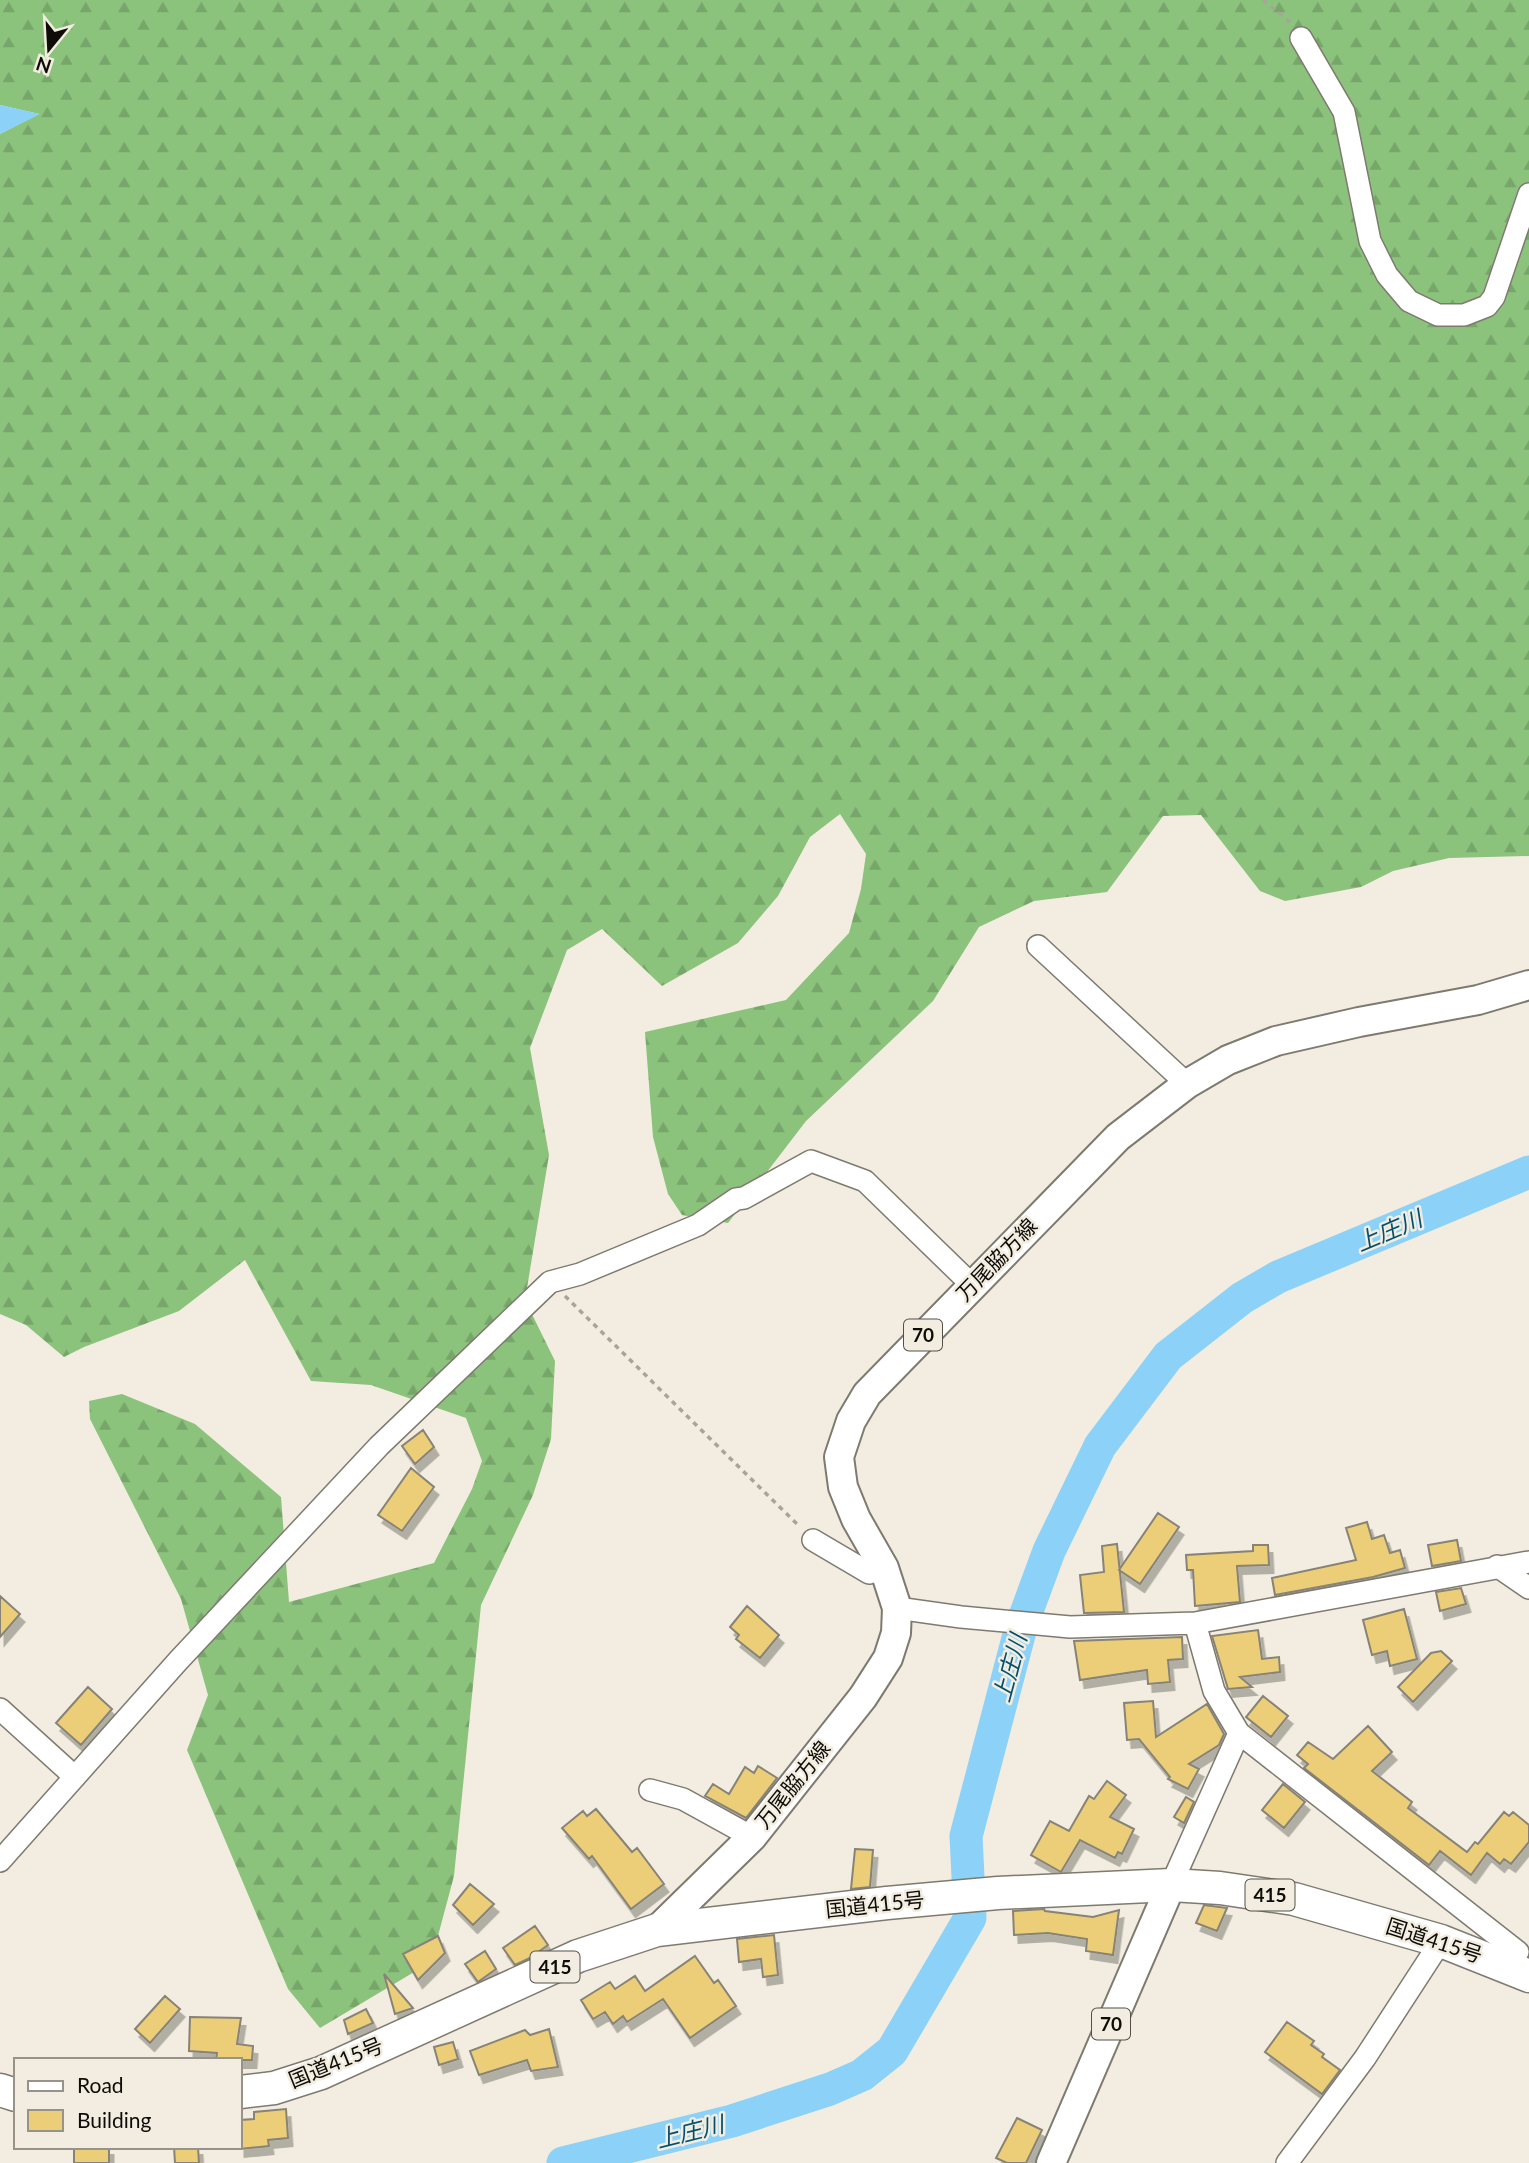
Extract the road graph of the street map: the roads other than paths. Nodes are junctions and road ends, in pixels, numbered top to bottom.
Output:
1 (1301, 38) road end
2 (1529, 194) edge
3 (1038, 946) dead end
4 (1529, 985) edge
5 (1187, 1084) junction
6 (972, 1285) junction
7 (813, 1540) road end
8 (1529, 1562) edge
9 (1497, 1566) junction
10 (884, 1568) junction
11 (1529, 1588) edge
12 (897, 1608) junction
13 (1195, 1623) junction
14 (0, 1709) edge
15 (1239, 1733) junction
16 (75, 1777) junction
17 (650, 1790) dead end
18 (752, 1837) junction
19 (0, 1861) edge
20 (1171, 1885) junction
21 (657, 1930) junction
22 (1441, 1941) junction
23 (1521, 1957) edge
24 (242, 2092) edge
25 (1051, 2163) edge
26 (1287, 2163) edge

1 - 2 street
3 - 5 street
4 - 5 main road, 万尾脇方線 / 70
5 - 6 main road, 万尾脇方線 / 70
6 - 10 main road, 万尾脇方線 / 70
6 - 16 street
7 - 10 street
8 - 9 street
9 - 11 street
9 - 13 street
10 - 12 main road, 万尾脇方線 / 70
12 - 13 street
12 - 18 main road, 万尾脇方線 / 70
13 - 15 street
14 - 16 street
15 - 20 street
15 - 23 street
16 - 19 street
17 - 18 street
18 - 21 main road, 万尾脇方線 / 70
20 - 21 highway, 国道415号 / 415
20 - 22 highway, 国道415号 / 415
20 - 25 main road, 70
21 - 24 highway, 国道415号 / 415
22 - 23 highway, 国道415号 / 415
22 - 26 street

